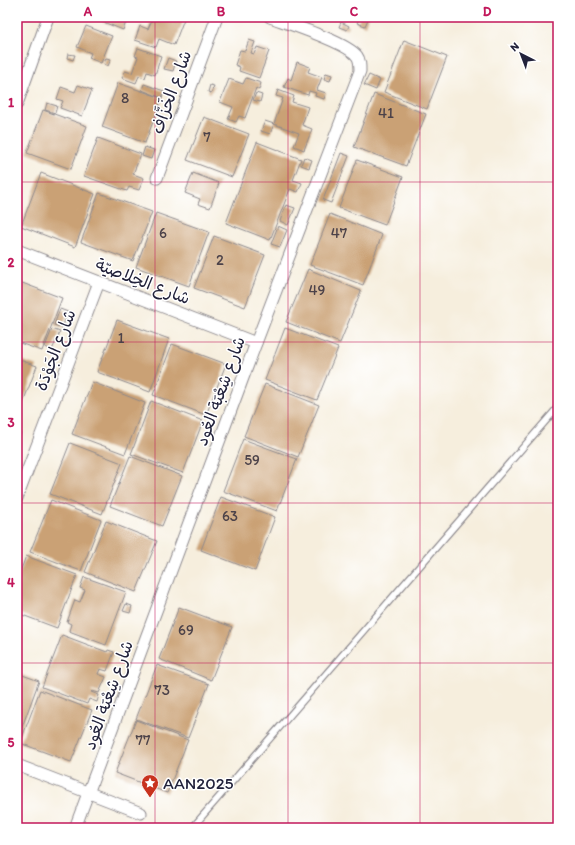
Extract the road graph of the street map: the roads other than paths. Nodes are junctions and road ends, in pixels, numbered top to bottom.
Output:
1 (48, 17) edge
2 (217, 17) edge
3 (270, 17) edge
4 (17, 104) edge
5 (157, 178) dead end
6 (17, 250) edge
7 (99, 282) junction
8 (256, 343) junction
9 (558, 408) edge
10 (17, 498) edge
11 (17, 765) edge
12 (89, 793) junction
13 (141, 813) dead end
14 (75, 828) edge
15 (192, 828) edge

1 - 4 street
2 - 5 street, شارع الخَزَّاف
3 - 8 street, شارع شِعْبَة العُود
6 - 7 street, شارع الخِلاصيّة
7 - 8 street, شارع الخِلاصيّة
7 - 10 street, شارع الجَوْدَة
8 - 12 street, شارع شِعْبَة العُود
9 - 15 lane
11 - 12 street
12 - 13 street
12 - 14 street, شارع شِعْبَة العُود

